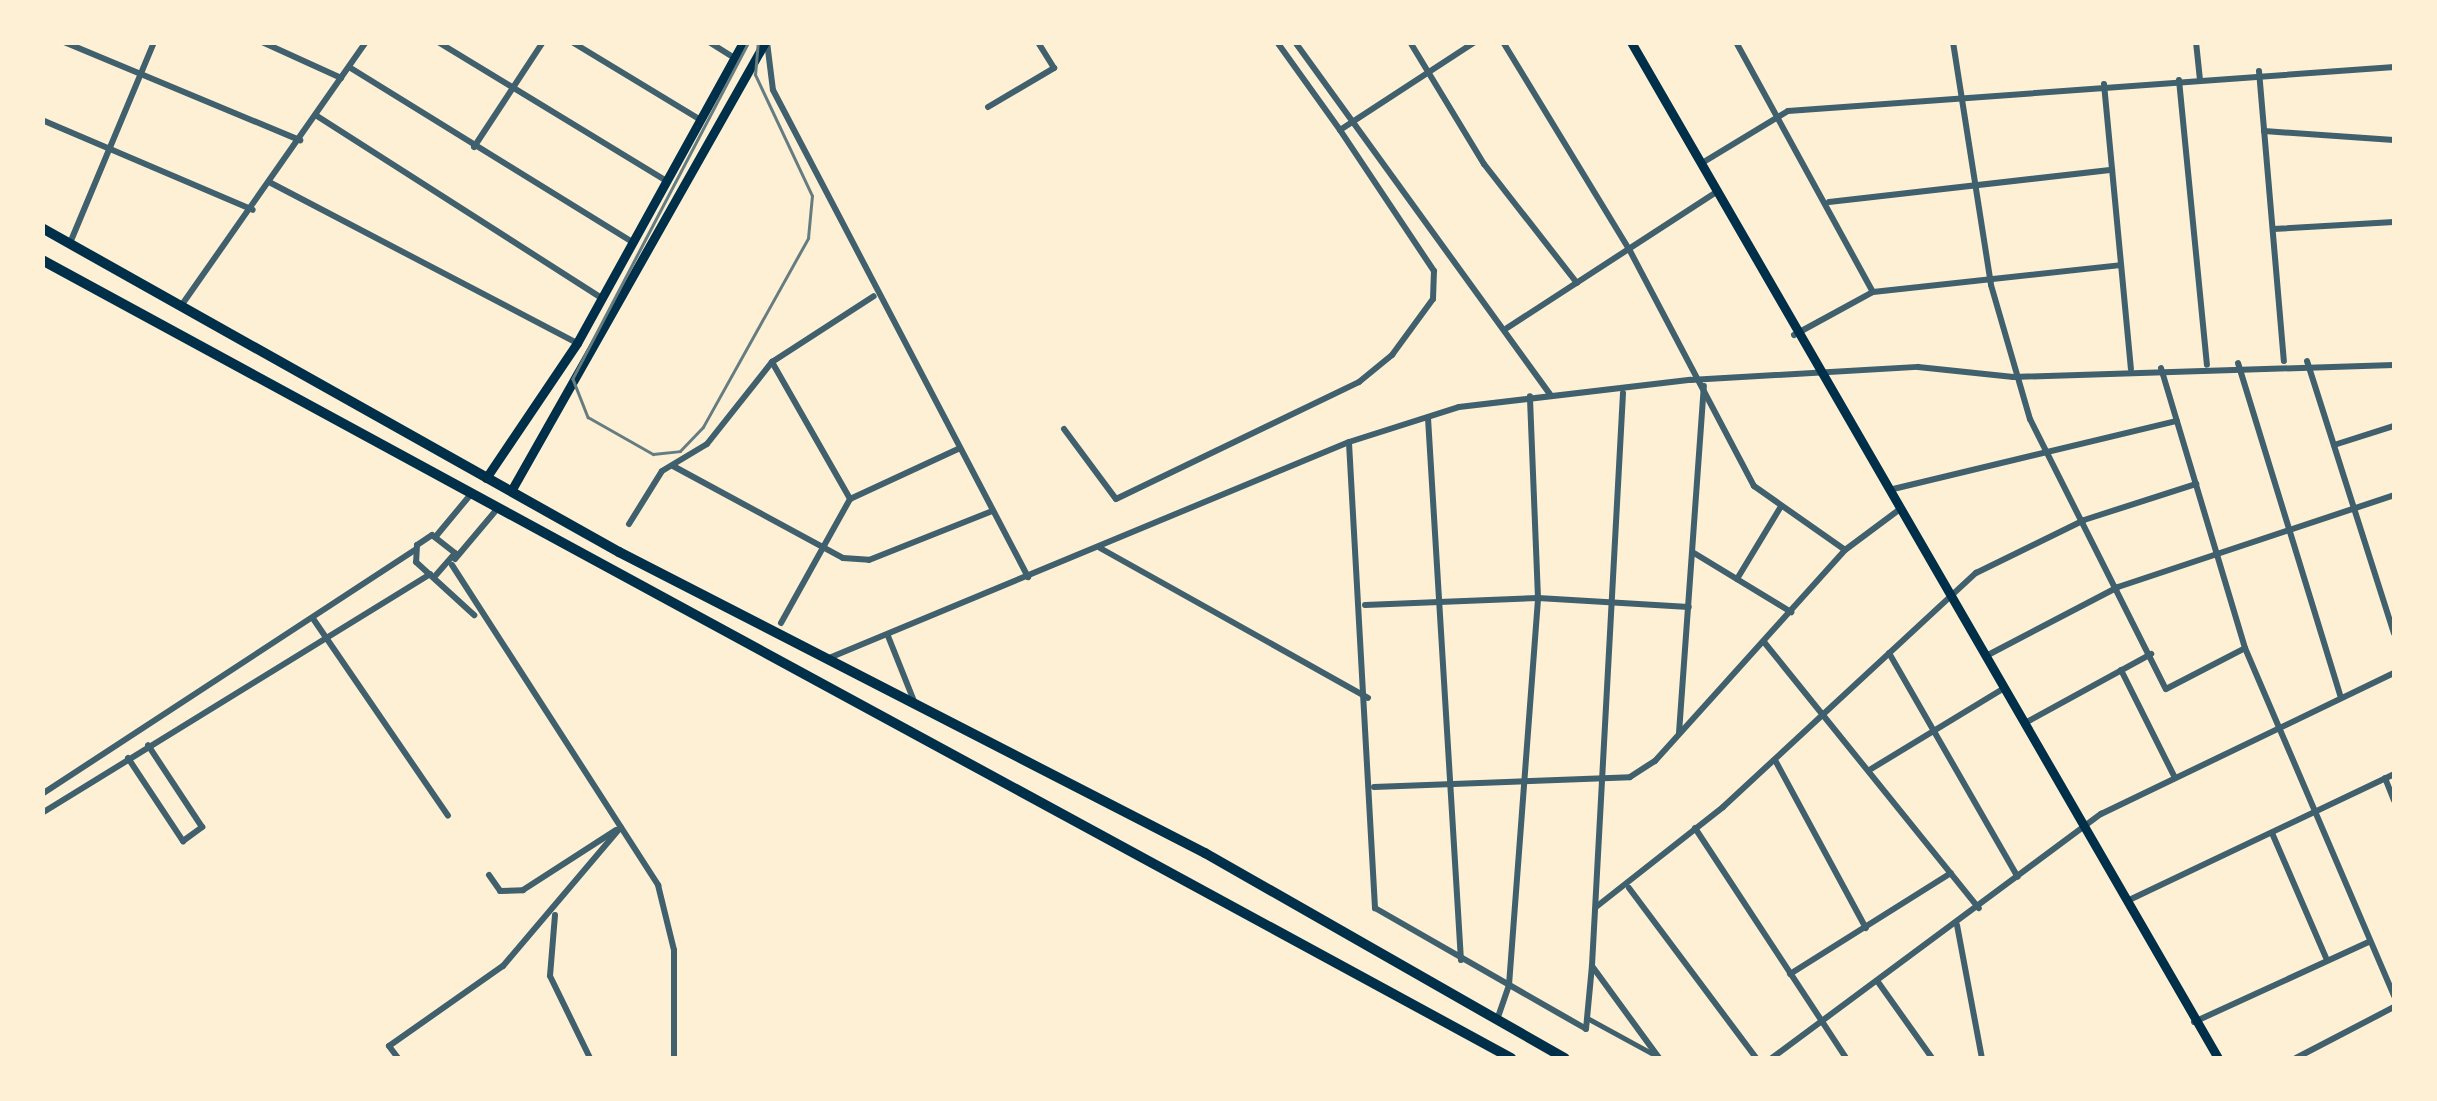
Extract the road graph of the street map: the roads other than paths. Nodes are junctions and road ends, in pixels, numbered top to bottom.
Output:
1 (64, 42) edge
2 (154, 42) edge
3 (262, 42) edge
4 (366, 42) edge
5 (438, 42) edge
6 (543, 42) edge
7 (572, 42) edge
8 (709, 42) edge
9 (743, 42) edge
10 (766, 42) edge
11 (1038, 42) edge
12 (1276, 42) edge
13 (1295, 42) edge
14 (1410, 42) edge
15 (1475, 42) edge
16 (1504, 42) edge
17 (1631, 42) edge
18 (1736, 42) edge
19 (1953, 42) edge
20 (2196, 42) edge
21 (735, 58) junction
22 (2394, 66) edge
23 (349, 67) junction
24 (2258, 71) junction
25 (140, 75) junction
26 (1428, 75) junction
27 (342, 78) junction
28 (2200, 78) junction
29 (2178, 80) junction
30 (2104, 84) junction
31 (512, 89) junction
32 (1961, 92) junction
33 (988, 108) dead end
34 (317, 116) junction
35 (1779, 116) junction
36 (42, 120) edge
37 (702, 121) junction
38 (1352, 121) junction
39 (1340, 130) junction
40 (2264, 131) junction
41 (300, 140) junction
42 (2394, 140) edge
43 (474, 147) junction
44 (110, 150) junction
45 (1702, 163) junction
46 (2112, 170) junction
47 (669, 182) junction
48 (272, 183) junction
49 (1975, 183) junction
50 (1718, 192) junction
51 (1829, 202) junction
52 (252, 210) junction
53 (2394, 222) edge
54 (42, 228) edge
55 (2272, 229) junction
56 (70, 243) junction
57 (636, 244) junction
58 (1629, 249) junction
59 (42, 260) edge
60 (2121, 265) junction
61 (1990, 277) junction
62 (1577, 283) junction
63 (1873, 292) junction
64 (874, 296) junction
65 (603, 299) junction
66 (180, 307) junction
67 (1506, 328) junction
68 (1794, 335) junction
69 (577, 343) junction
70 (2307, 361) junction
71 (772, 362) junction
72 (2238, 362) junction
73 (2284, 362) junction
74 (2207, 365) junction
75 (2394, 365) edge
76 (2161, 368) junction
77 (2130, 370) junction
78 (1818, 372) junction
79 (2013, 376) junction
80 (1704, 385) junction
81 (1622, 393) junction
82 (1550, 394) junction
83 (1530, 396) junction
84 (1428, 418) junction
85 (2177, 421) junction
86 (2394, 426) edge
87 (1064, 429) dead end
88 (1350, 442) junction
89 (2334, 445) junction
90 (958, 449) junction
91 (2048, 452) junction
92 (672, 466) junction
93 (486, 478) junction
94 (2196, 484) junction
95 (1888, 490) junction
96 (510, 491) junction
97 (472, 494) junction
98 (2394, 495) edge
99 (850, 499) junction
100 (498, 508) junction
101 (1780, 508) junction
102 (2354, 508) junction
103 (1900, 510) junction
104 (992, 511) junction
105 (2084, 520) junction
106 (629, 524) dead end
107 (2286, 531) junction
108 (437, 534) junction
109 (1099, 547) junction
110 (415, 550) junction
111 (1846, 550) junction
112 (825, 551) junction
113 (1694, 553) junction
114 (2220, 554) junction
115 (453, 562) junction
116 (433, 574) junction
117 (1028, 577) junction
118 (1737, 579) junction
119 (2118, 587) junction
120 (1950, 596) junction
121 (1538, 598) junction
122 (1444, 601) junction
123 (1616, 602) junction
124 (1365, 605) junction
125 (1689, 608) junction
126 (1791, 612) junction
127 (314, 620) junction
128 (482, 623) junction
129 (782, 623) dead end
130 (2394, 633) edge
131 (323, 634) junction
132 (888, 636) junction
133 (1764, 642) junction
134 (2245, 648) junction
135 (1888, 653) junction
136 (2151, 654) junction
137 (1986, 656) junction
138 (824, 660) junction
139 (2121, 670) junction
140 (2394, 673) edge
141 (2004, 688) junction
142 (2341, 696) junction
143 (1369, 699) junction
144 (916, 707) junction
145 (1827, 714) junction
146 (2025, 723) junction
147 (2276, 727) junction
148 (1936, 732) junction
149 (1680, 734) junction
150 (129, 739) junction
151 (148, 745) junction
152 (137, 752) junction
153 (128, 758) junction
154 (1775, 760) junction
155 (1870, 769) junction
156 (2394, 774) edge
157 (2174, 776) junction
158 (1602, 778) junction
159 (2384, 778) junction
160 (1526, 780) junction
161 (1457, 783) junction
162 (1374, 787) junction
163 (42, 794) edge
164 (2394, 800) edge
165 (42, 813) edge
166 (2312, 814) junction
167 (448, 816) dead end
168 (621, 826) junction
169 (2084, 826) junction
170 (1695, 828) junction
171 (2272, 833) junction
172 (1951, 872) junction
173 (488, 875) dead end
174 (2018, 877) junction
175 (1629, 888) junction
176 (2127, 901) junction
177 (1596, 907) junction
178 (1979, 908) junction
179 (555, 915) junction
180 (1957, 925) junction
181 (1866, 928) junction
182 (2369, 942) junction
183 (2326, 960) junction
184 (1461, 962) junction
185 (1592, 966) junction
186 (1790, 974) junction
187 (1878, 982) junction
188 (1509, 985) junction
189 (2394, 996) edge
190 (2394, 1007) edge
191 (1587, 1018) junction
192 (1497, 1020) junction
193 (1821, 1022) junction
194 (2194, 1022) junction
195 (398, 1058) edge
196 (590, 1058) edge
197 (674, 1058) edge
198 (1512, 1058) edge
199 (1564, 1058) edge
200 (1659, 1058) edge
201 (1756, 1058) edge
202 (1772, 1058) edge
203 (1846, 1058) edge
204 (1932, 1058) edge
205 (1982, 1058) edge
206 (2218, 1058) edge
207 (2296, 1058) edge

1 - 25 street
2 - 25 street
3 - 27 street
4 - 23 street
5 - 31 street
6 - 31 street
7 - 37 street
8 - 21 street
9 - 21 main road
10 - 64 street
10 - 96 main road
11 - 33 street
12 - 39 street
13 - 38 street
14 - 26 street
15 - 26 street
16 - 58 street
17 - 45 main road
18 - 35 street
19 - 32 street
20 - 28 street
21 - 37 main road
22 - 24 street
23 - 27 street
23 - 43 street
24 - 28 street
24 - 40 street
25 - 41 street
25 - 44 street
26 - 38 street
26 - 62 street
27 - 34 street
28 - 29 street
29 - 30 street
29 - 74 street
30 - 32 street
30 - 46 street
31 - 43 street
31 - 47 street
32 - 35 street
32 - 49 street
34 - 41 street
34 - 65 street
35 - 45 street
35 - 51 street
36 - 44 street
37 - 47 main road
38 - 39 street
38 - 67 street
39 - 87 street
40 - 42 street
40 - 55 street
41 - 48 street
43 - 57 street
44 - 52 street
44 - 56 street
45 - 50 main road
46 - 49 street
46 - 60 street
47 - 57 main road
48 - 52 street
48 - 69 street
49 - 51 street
49 - 61 street
50 - 58 street
50 - 68 main road
51 - 63 street
52 - 66 street
53 - 55 street
54 - 56 highway
55 - 73 street
56 - 66 highway
57 - 65 main road
58 - 62 street
58 - 80 street
59 - 97 highway
60 - 61 street
60 - 77 street
61 - 63 street
61 - 79 street
62 - 67 street
63 - 68 street
64 - 71 street
64 - 90 street
65 - 69 main road
66 - 93 highway
67 - 82 street
68 - 78 main road
69 - 93 main road
70 - 73 street
70 - 75 street
70 - 89 street
71 - 92 street
71 - 99 street
72 - 73 street
72 - 74 street
72 - 107 street
74 - 76 street
76 - 77 street
76 - 85 street
77 - 79 street
78 - 79 street
78 - 80 street
78 - 95 main road
79 - 91 street
80 - 81 street
80 - 101 street
80 - 113 street
81 - 82 street
81 - 123 street
82 - 83 street
83 - 84 street
83 - 121 street
84 - 88 street
84 - 122 street
85 - 91 street
85 - 94 street
86 - 89 street
88 - 109 street
88 - 124 street
89 - 102 street
90 - 99 street
90 - 104 street
91 - 95 street
91 - 105 street
92 - 106 street
92 - 112 street
93 - 96 highway
93 - 97 highway
94 - 105 street
94 - 114 street
95 - 103 main road
96 - 100 highway
96 - 138 highway
97 - 100 highway
97 - 108 street
98 - 102 street
99 - 112 street
100 - 115 street
100 - 198 highway
101 - 111 street
101 - 118 street
102 - 107 street
102 - 130 street
103 - 111 street
103 - 120 main road
104 - 112 street
104 - 117 street
105 - 119 street
105 - 120 street
107 - 114 street
107 - 142 street
108 - 110 street
108 - 115 street
109 - 117 street
109 - 143 street
110 - 116 street
110 - 127 street
111 - 126 street
112 - 129 street
113 - 118 street
113 - 125 street
114 - 119 street
114 - 134 street
115 - 116 street
115 - 128 street
116 - 128 street
116 - 131 street
117 - 132 street
118 - 126 street
119 - 136 street
119 - 137 street
120 - 135 street
120 - 137 main road
121 - 122 street
121 - 123 street
121 - 160 street
122 - 124 street
122 - 161 street
123 - 125 street
123 - 158 street
124 - 143 street
125 - 149 street
126 - 133 street
127 - 131 street
127 - 150 street
128 - 168 street
131 - 151 street
131 - 167 street
132 - 138 street
132 - 144 street
133 - 145 street
133 - 149 street
134 - 136 street
134 - 147 street
135 - 145 street
135 - 148 street
136 - 139 street
137 - 141 main road
138 - 144 highway
139 - 146 street
139 - 157 street
140 - 142 street
141 - 146 main road
141 - 148 street
142 - 147 street
143 - 162 street
144 - 192 highway
145 - 154 street
145 - 155 street
146 - 169 main road
147 - 157 street
147 - 166 street
148 - 155 street
148 - 174 street
149 - 158 street
150 - 152 street
150 - 163 street
151 - 152 street
151 - 153 street
152 - 153 street
153 - 165 street
154 - 170 street
154 - 181 street
155 - 172 street
156 - 159 street
157 - 169 street
158 - 160 street
158 - 177 street
159 - 164 street
159 - 166 street
160 - 161 street
160 - 188 street
161 - 162 street
161 - 184 street
162 - 184 street
166 - 171 street
166 - 182 street
168 - 173 street
168 - 179 street
168 - 197 street
169 - 174 street
169 - 176 main road
170 - 175 street
170 - 186 street
171 - 176 street
171 - 183 street
172 - 178 street
172 - 181 street
174 - 178 street
175 - 177 street
175 - 201 street
176 - 194 main road
177 - 185 street
178 - 180 street
179 - 195 street
179 - 196 street
180 - 187 street
180 - 205 street
181 - 186 street
182 - 183 street
182 - 189 street
183 - 194 street
184 - 188 street
185 - 191 street
185 - 200 street
186 - 193 street
187 - 193 street
187 - 204 street
188 - 191 street
188 - 192 street
190 - 207 street
191 - 200 street
192 - 199 highway
193 - 202 street
193 - 203 street
194 - 206 main road

